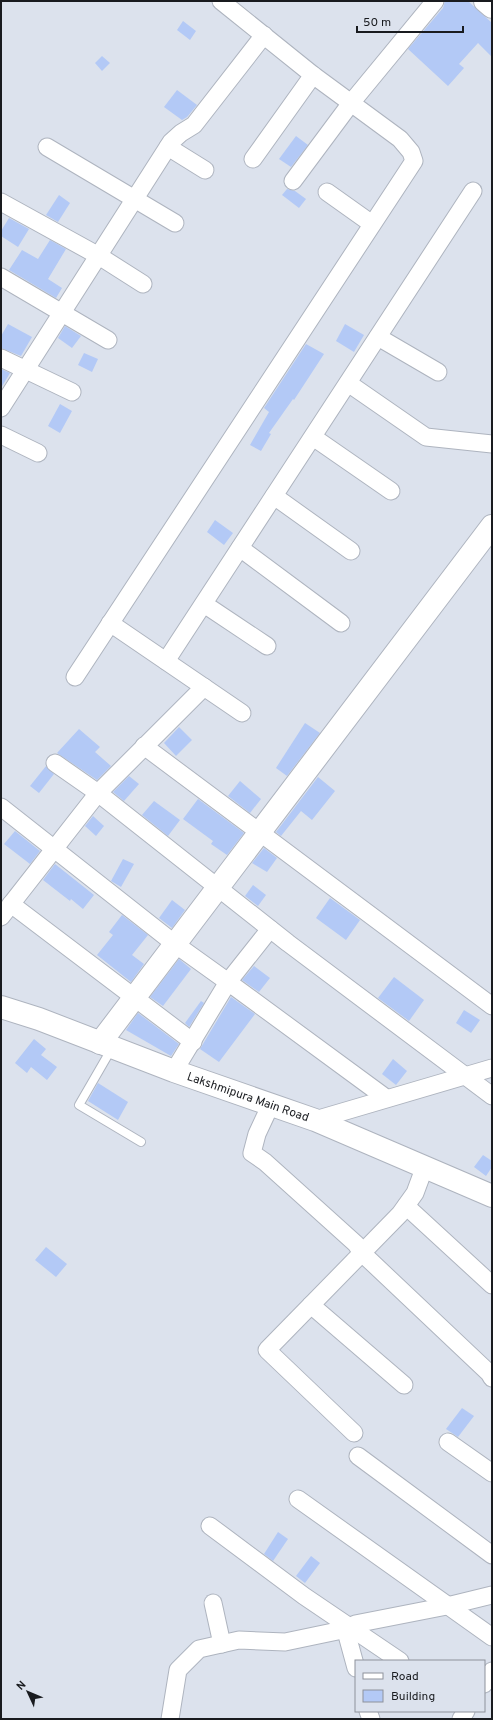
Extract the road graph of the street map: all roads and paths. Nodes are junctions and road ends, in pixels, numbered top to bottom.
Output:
1 (221, 1) edge
2 (435, 1) edge
3 (485, 1) edge
4 (492, 7) edge
5 (264, 35) junction
6 (313, 75) junction
7 (351, 103) junction
8 (48, 147) dead end
9 (168, 147) junction
10 (253, 159) dead end
11 (206, 170) dead end
12 (293, 181) dead end
13 (473, 191) dead end
14 (327, 192) dead end
15 (135, 199) junction
16 (1, 202) edge
17 (175, 223) dead end
18 (372, 224) junction
19 (99, 256) junction
20 (1, 277) edge
21 (143, 284) dead end
22 (63, 312) junction
23 (378, 336) junction
24 (108, 340) dead end
25 (1, 358) edge
26 (26, 370) junction
27 (438, 372) dead end
28 (348, 383) junction
29 (72, 392) dead end
30 (1, 408) edge
31 (1, 435) edge
32 (312, 437) junction
33 (492, 444) edge
34 (38, 453) dead end
35 (391, 491) dead end
36 (274, 496) junction
37 (492, 526) edge
38 (240, 548) junction
39 (351, 551) dead end
40 (204, 604) junction
41 (110, 623) junction
42 (341, 623) dead end
43 (267, 646) dead end
44 (166, 661) junction
45 (75, 677) dead end
46 (204, 687) junction
47 (242, 713) dead end
48 (144, 746) junction
49 (55, 763) dead end
50 (98, 793) junction
51 (1, 807) edge
52 (258, 832) junction
53 (55, 848) junction
54 (217, 887) junction
55 (11, 904) junction
56 (1, 917) edge
57 (270, 928) junction
58 (175, 944) junction
59 (228, 982) junction
60 (135, 998) junction
61 (492, 1006) edge
62 (1, 1007) edge
63 (193, 1042) junction
64 (106, 1045) junction
65 (492, 1068) edge
66 (174, 1071) junction
67 (465, 1076) junction
68 (492, 1096) edge
69 (386, 1098) junction
70 (271, 1104) junction
71 (315, 1120) junction
72 (141, 1142) dead end
73 (425, 1166) junction
74 (492, 1196) edge
75 (406, 1206) junction
76 (362, 1253) junction
77 (492, 1285) edge
78 (311, 1305) junction
79 (491, 1374) edge
80 (404, 1385) dead end
81 (354, 1433) dead end
82 (448, 1442) dead end
83 (358, 1456) dead end
84 (492, 1473) edge
85 (298, 1499) dead end
86 (210, 1526) dead end
87 (492, 1555) edge
88 (492, 1595) edge
89 (213, 1604) dead end
90 (447, 1606) junction
91 (352, 1628) junction
92 (492, 1638) edge
93 (222, 1644) junction
94 (399, 1660) edge
95 (355, 1664) edge
96 (492, 1671) edge
97 (485, 1682) edge
98 (170, 1719) edge

1 - 5 street
2 - 7 street
3 - 4 street
5 - 6 street
5 - 9 street
6 - 7 street
6 - 10 street
7 - 12 street
7 - 18 street
8 - 15 street
9 - 11 street
9 - 15 street
13 - 23 street
14 - 18 street
15 - 17 street
15 - 19 street
16 - 19 street
18 - 41 street
19 - 21 street
19 - 22 street
20 - 22 street
22 - 24 street
22 - 26 street
23 - 27 street
23 - 28 street
25 - 26 street
26 - 29 street
26 - 30 street
28 - 32 street
28 - 33 street
31 - 34 street
32 - 35 street
32 - 36 street
36 - 38 street
36 - 39 street
37 - 52 street
38 - 40 street
38 - 42 street
40 - 43 street
40 - 44 street
41 - 44 street
41 - 45 street
44 - 46 street
46 - 47 street
46 - 48 street
48 - 50 street
48 - 52 street
49 - 50 street
50 - 53 street
50 - 54 street
51 - 53 street
52 - 54 street
52 - 61 street
53 - 55 street
53 - 58 street
54 - 57 street
54 - 58 street
55 - 56 street
55 - 60 street
57 - 59 street
57 - 67 street
58 - 59 street
58 - 60 street
59 - 63 street
59 - 69 street
60 - 63 street
60 - 64 street
62 - 64 street, Lakshmipura Main Road
63 - 66 street
64 - 66 street, Lakshmipura Main Road
64 - 72 lane
65 - 67 street
66 - 70 street, Lakshmipura Main Road
67 - 68 street
67 - 69 street
69 - 71 street
70 - 71 street, Lakshmipura Main Road
70 - 76 street
71 - 73 street, Lakshmipura Main Road
73 - 74 street, Lakshmipura Main Road
73 - 75 street
75 - 76 street
75 - 77 street
76 - 78 street
76 - 79 street
78 - 80 street
78 - 81 street
82 - 84 street
83 - 87 street
85 - 90 street
86 - 91 street
88 - 90 street
89 - 93 street
90 - 91 street
90 - 92 street
91 - 93 street
91 - 94 street
91 - 95 street
93 - 98 street
96 - 97 street

